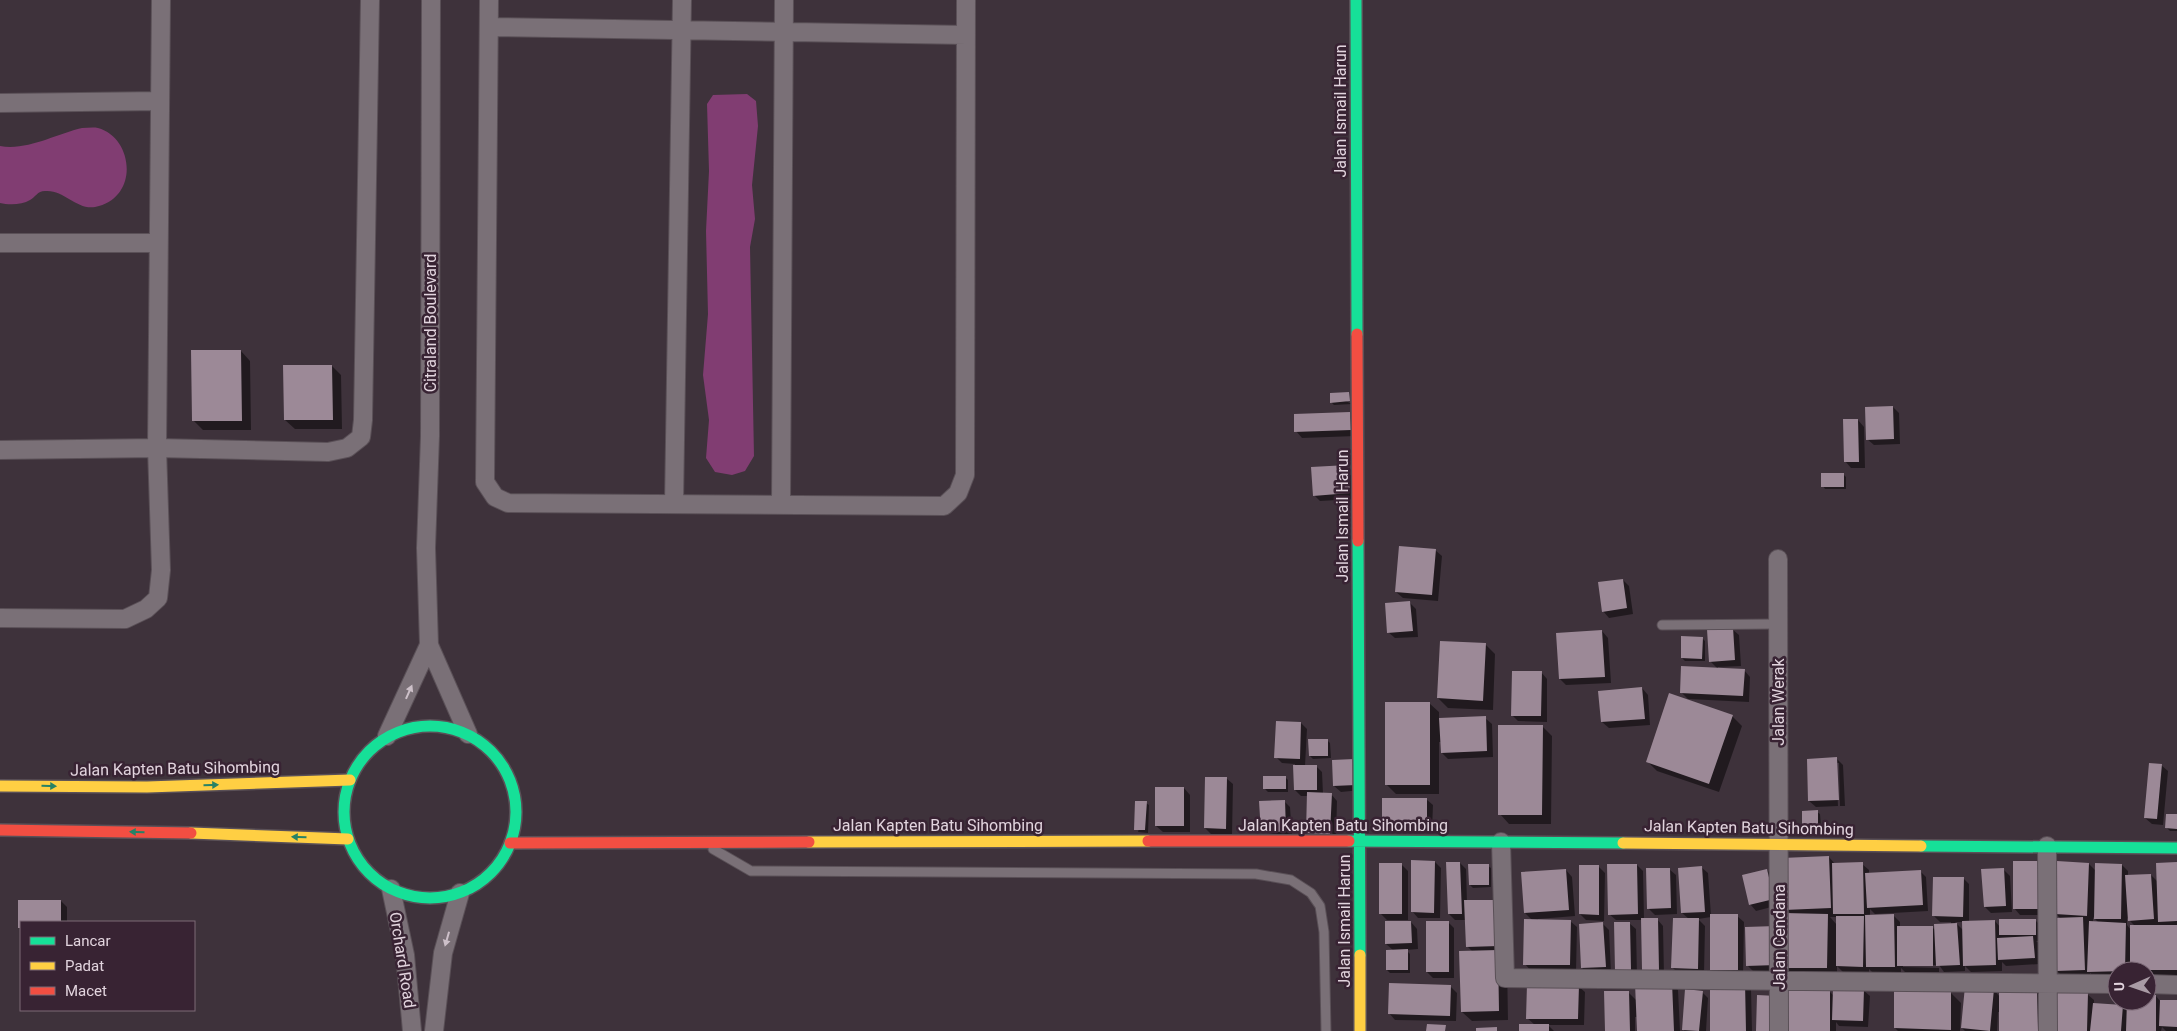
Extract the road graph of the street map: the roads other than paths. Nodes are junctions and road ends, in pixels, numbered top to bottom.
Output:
1 (162, 0) edge
2 (370, 0) edge
3 (431, 0) edge
4 (489, 0) edge
5 (682, 0) edge
6 (784, 0) edge
7 (966, 0) edge
8 (1356, 0) edge
9 (489, 27) junction
10 (681, 30) junction
11 (783, 32) junction
12 (966, 35) junction
13 (160, 101) junction
14 (0, 102) edge
15 (158, 243) junction
16 (0, 244) edge
17 (158, 448) junction
18 (0, 450) edge
19 (674, 504) junction
20 (781, 505) junction
21 (1778, 559) dead end
22 (0, 618) edge
23 (1778, 624) junction
24 (1662, 625) dead end
25 (429, 645) junction
26 (468, 734) junction
27 (387, 736) junction
28 (350, 780) junction
29 (0, 786) edge
30 (0, 830) edge
31 (348, 839) junction
32 (1360, 841) junction
33 (704, 842) junction
34 (1501, 842) junction
35 (510, 843) junction
36 (1778, 844) junction
37 (2047, 846) junction
38 (2177, 848) edge
39 (392, 890) junction
40 (460, 893) junction
41 (1779, 981) junction
42 (2048, 983) junction
43 (2107, 984) edge
44 (2157, 984) edge
45 (2177, 985) edge
46 (412, 1031) edge
47 (434, 1031) edge
48 (1326, 1031) edge
49 (1360, 1031) edge
50 (1780, 1031) edge
51 (2048, 1031) edge

1 - 13 street
2 - 17 street
3 - 25 street, Citraland Boulevard
4 - 9 street
5 - 10 street
6 - 11 street
7 - 12 street
8 - 32 street, Jalan Ismail Harun
9 - 10 street
9 - 19 street
10 - 11 street
10 - 19 street
11 - 12 street
11 - 20 street
12 - 20 street
13 - 14 street
13 - 15 street
15 - 16 street
15 - 17 street
17 - 18 street
17 - 22 street
19 - 20 street
21 - 23 street, Jalan Werak
23 - 24 lane
23 - 36 street, Jalan Werak
25 - 26 street, Citraland Boulevard
27 -> 25 street, Citraland Boulevard
26 - 27 street
26 - 35 street
27 - 28 street
29 -> 28 street, Jalan Kapten Batu Sihombing
28 - 31 street
31 -> 30 street
31 - 39 street
32 - 33 street, Jalan Kapten Batu Sihombing
32 - 34 street, Jalan Kapten Batu Sihombing
32 - 49 street, Jalan Ismail Harun
33 - 35 street, Jalan Kapten Batu Sihombing
33 - 48 lane
34 - 36 street, Jalan Kapten Batu Sihombing
34 - 41 street
35 - 40 street
36 - 37 street, Jalan Kapten Batu Sihombing
36 - 41 street, Jalan Cendana
37 - 38 street, Jalan Kapten Batu Sihombing
37 - 42 street
39 - 40 street
39 - 46 street, Orchard Road
40 -> 47 street, Orchard Road
41 - 42 street
41 - 50 street, Jalan Cendana
42 - 43 street
42 - 51 street
44 - 45 street

